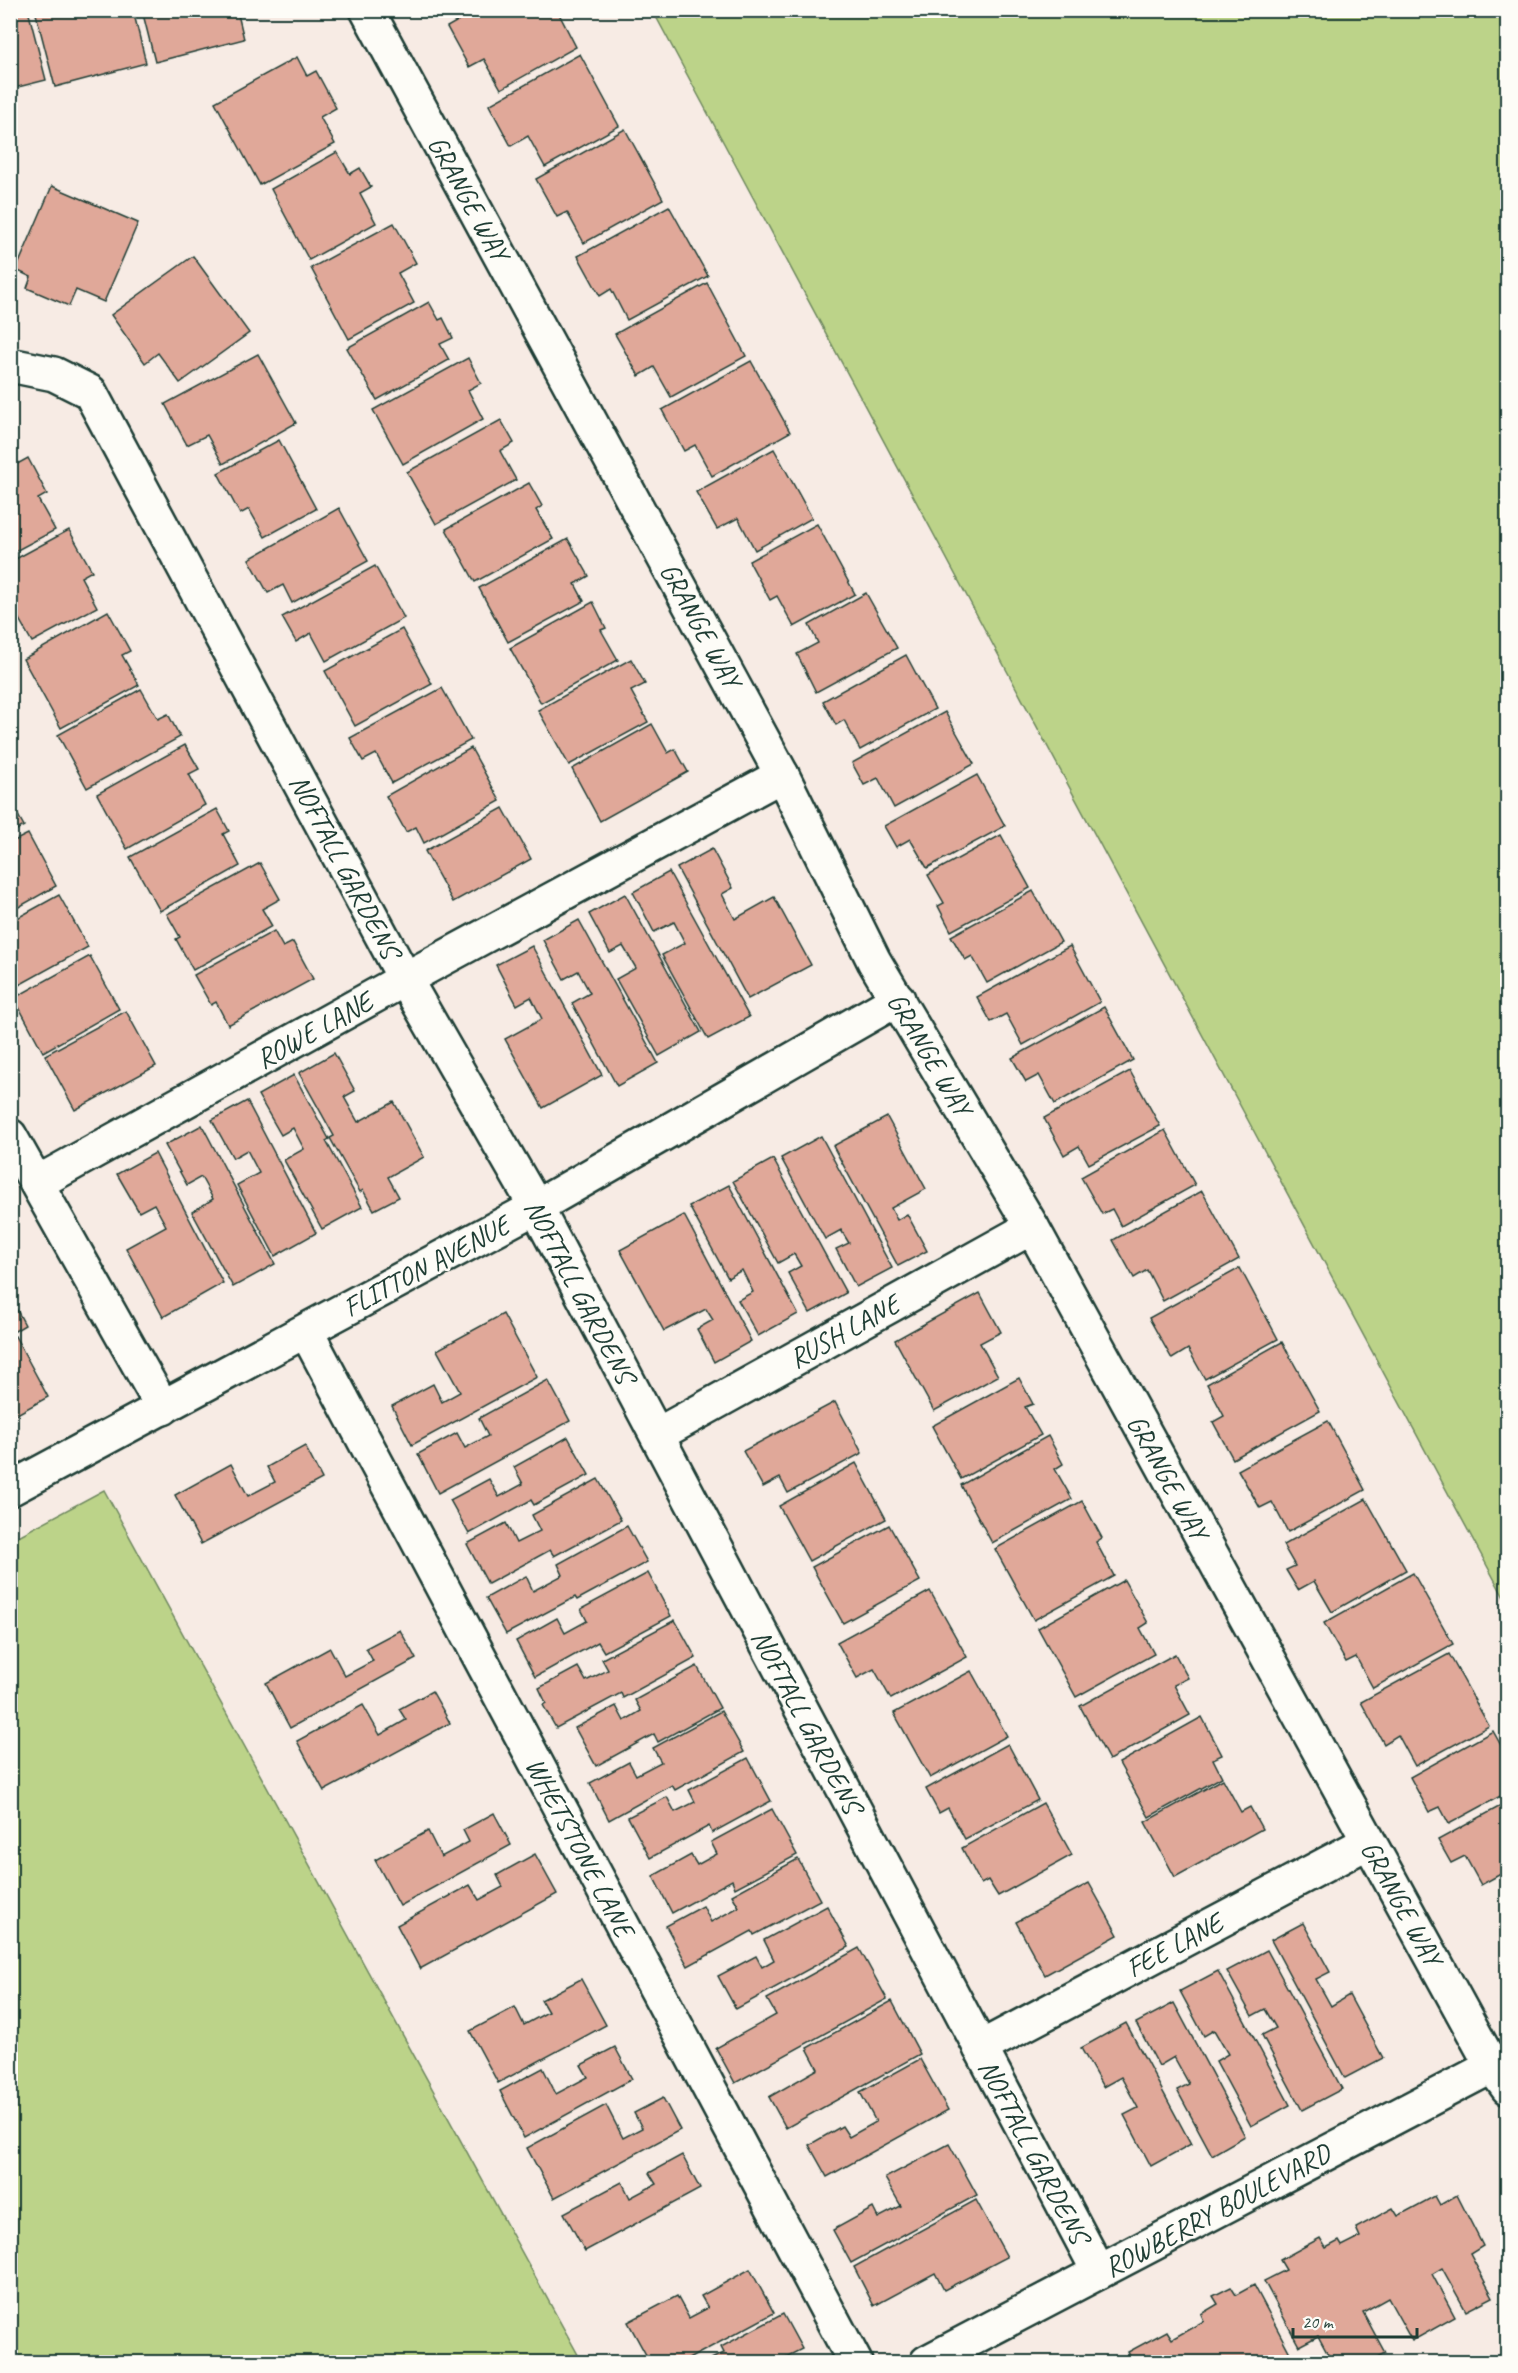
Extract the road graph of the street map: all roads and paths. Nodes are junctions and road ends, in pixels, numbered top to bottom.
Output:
1 (367, 10) edge
2 (10, 365) edge
3 (782, 776) junction
4 (405, 979) junction
5 (898, 999) junction
6 (10, 1136) edge
7 (37, 1183) junction
8 (536, 1207) junction
9 (1032, 1227) junction
10 (306, 1331) junction
11 (163, 1408) junction
12 (657, 1435) junction
13 (10, 1488) edge
14 (1368, 1842) junction
15 (980, 2048) junction
16 (1502, 2071) edge
17 (1099, 2272) junction
18 (855, 2362) edge
19 (927, 2362) edge

1 - 3 street, GRANGE WAY
2 - 4 street, NOFTALL GARDENS
3 - 4 street, ROWE LANE
3 - 5 street, GRANGE WAY
4 - 7 street, ROWE LANE
4 - 8 street, NOFTALL GARDENS
5 - 8 street, FLITTON AVENUE
5 - 9 street, GRANGE WAY
6 - 7 street
7 - 11 street
8 - 10 street, FLITTON AVENUE
8 - 12 street, NOFTALL GARDENS
9 - 12 street, RUSH LANE
9 - 14 street, GRANGE WAY
10 - 11 street, FLITTON AVENUE
10 - 18 street, WHETSTONE LANE
11 - 13 street, FLITTON AVENUE
12 - 15 street, NOFTALL GARDENS
14 - 15 street, FEE LANE
14 - 16 street, GRANGE WAY
15 - 17 street, NOFTALL GARDENS
16 - 17 street, ROWBERRY BOULEVARD
17 - 19 street, ROWBERRY BOULEVARD

